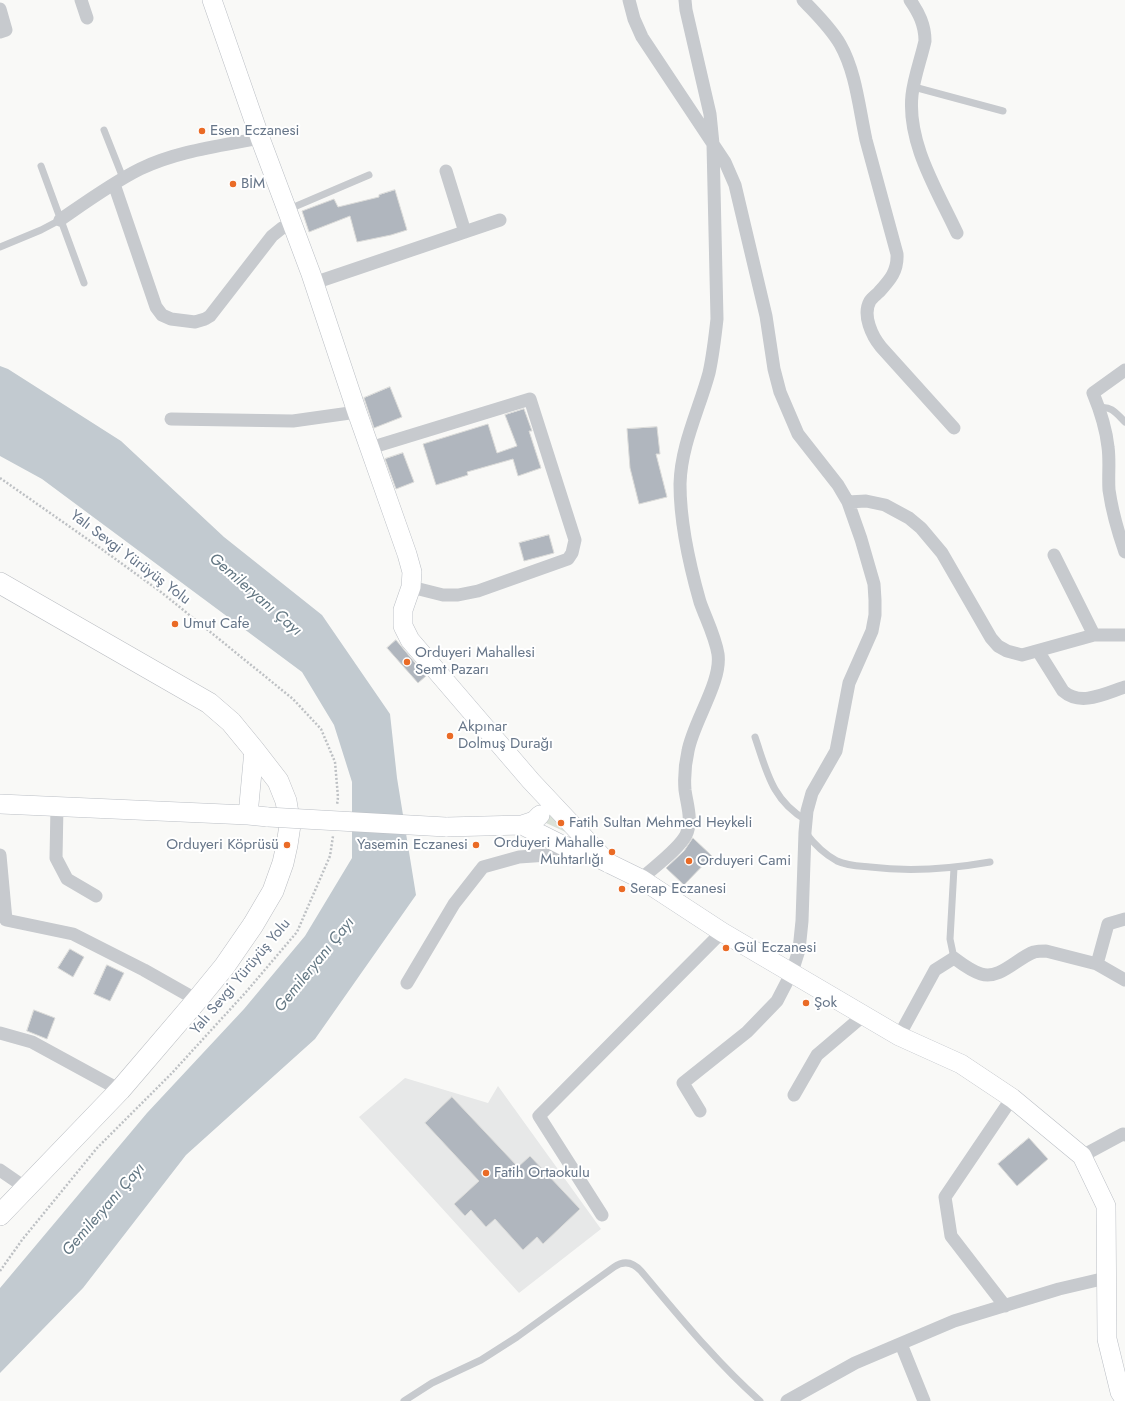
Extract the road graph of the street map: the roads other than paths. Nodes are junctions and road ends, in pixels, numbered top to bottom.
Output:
1 (81, 0) edge
2 (212, 0) edge
3 (629, 0) edge
4 (685, 0) edge
5 (804, 0) edge
6 (910, 0) edge
7 (0, 9) edge
8 (87, 18) dead end
9 (0, 32) edge
10 (914, 87) junction
11 (1003, 112) dead end
12 (104, 130) dead end
13 (260, 138) junction
14 (713, 144) junction
15 (40, 166) dead end
16 (446, 171) dead end
17 (369, 175) dead end
18 (118, 181) junction
19 (290, 217) junction
20 (60, 220) junction
21 (500, 220) dead end
22 (466, 232) junction
23 (957, 233) dead end
24 (0, 247) edge
25 (84, 283) dead end
26 (314, 283) junction
27 (1125, 370) edge
28 (1099, 408) junction
29 (357, 412) junction
30 (171, 419) dead end
31 (1125, 422) edge
32 (954, 428) dead end
33 (370, 448) junction
34 (848, 502) junction
35 (1125, 552) edge
36 (1054, 555) dead end
37 (0, 583) edge
38 (411, 587) junction
39 (1094, 635) junction
40 (1125, 635) edge
41 (1038, 651) junction
42 (1125, 687) edge
43 (755, 736) dead end
44 (254, 750) junction
45 (531, 781) junction
46 (0, 804) edge
47 (58, 806) junction
48 (248, 814) junction
49 (540, 815) junction
50 (522, 825) junction
51 (806, 826) junction
52 (555, 841) junction
53 (0, 856) edge
54 (990, 862) dead end
55 (608, 863) junction
56 (954, 868) junction
57 (641, 879) junction
58 (96, 896) dead end
59 (1125, 919) edge
60 (722, 932) junction
61 (954, 958) junction
62 (1097, 964) junction
63 (792, 972) junction
64 (1125, 980) edge
65 (407, 983) dead end
66 (196, 1000) junction
67 (864, 1015) junction
68 (0, 1034) edge
69 (899, 1036) junction
70 (120, 1090) junction
71 (794, 1095) dead end
72 (1012, 1098) junction
73 (700, 1111) dead end
74 (1125, 1135) edge
75 (1082, 1156) junction
76 (0, 1170) edge
77 (26, 1188) junction
78 (0, 1215) edge
79 (602, 1215) dead end
80 (1106, 1278) junction
81 (1005, 1306) junction
82 (901, 1344) junction
83 (1125, 1400) edge
84 (404, 1401) edge
85 (760, 1401) edge
86 (787, 1401) edge
87 (924, 1401) edge

1 - 8 street
2 - 13 street
3 - 14 street
4 - 14 street
5 - 32 street
6 - 10 street
7 - 9 street
10 - 11 lane
10 - 23 street
12 - 18 lane
13 - 18 street
13 - 19 street
14 - 34 street
14 - 57 street
15 - 20 lane
16 - 22 street
17 - 19 lane
18 - 19 street
18 - 20 street
19 - 26 street
20 - 24 lane
20 - 25 lane
21 - 22 street
22 - 26 street
26 - 29 street
27 - 28 street
28 - 31 lane
28 - 35 street
29 - 30 street
29 - 33 street
33 - 38 street
33 - 38 street
34 - 41 street
34 - 51 street
36 - 39 street
37 - 44 main road
38 - 45 street
39 - 40 street
39 - 41 street
41 - 42 street
43 - 51 lane
44 - 48 street
44 - 66 main road
45 - 49 street
45 - 55 street
46 - 47 street
47 - 48 street
47 - 58 street
48 - 50 street, bridge
49 - 50 street
49 - 52 street
50 - 52 street
51 - 56 lane
51 - 63 street
52 - 55 street
52 - 65 street
53 - 66 street
54 - 56 lane
55 - 57 street
56 - 61 lane
57 - 60 street
59 - 62 street
60 - 63 street
60 - 79 street
61 - 62 street
61 - 69 street
62 - 64 street
63 - 67 street
63 - 73 street
66 - 70 main road
67 - 69 street
67 - 71 street
68 - 70 street
69 - 72 street
70 - 77 main road
72 - 75 street
72 - 81 street
74 - 75 street
75 - 80 street
76 - 77 street
77 - 78 main road
80 - 81 street
80 - 83 street
81 - 82 street
82 - 86 street
82 - 87 street
84 - 85 lane

